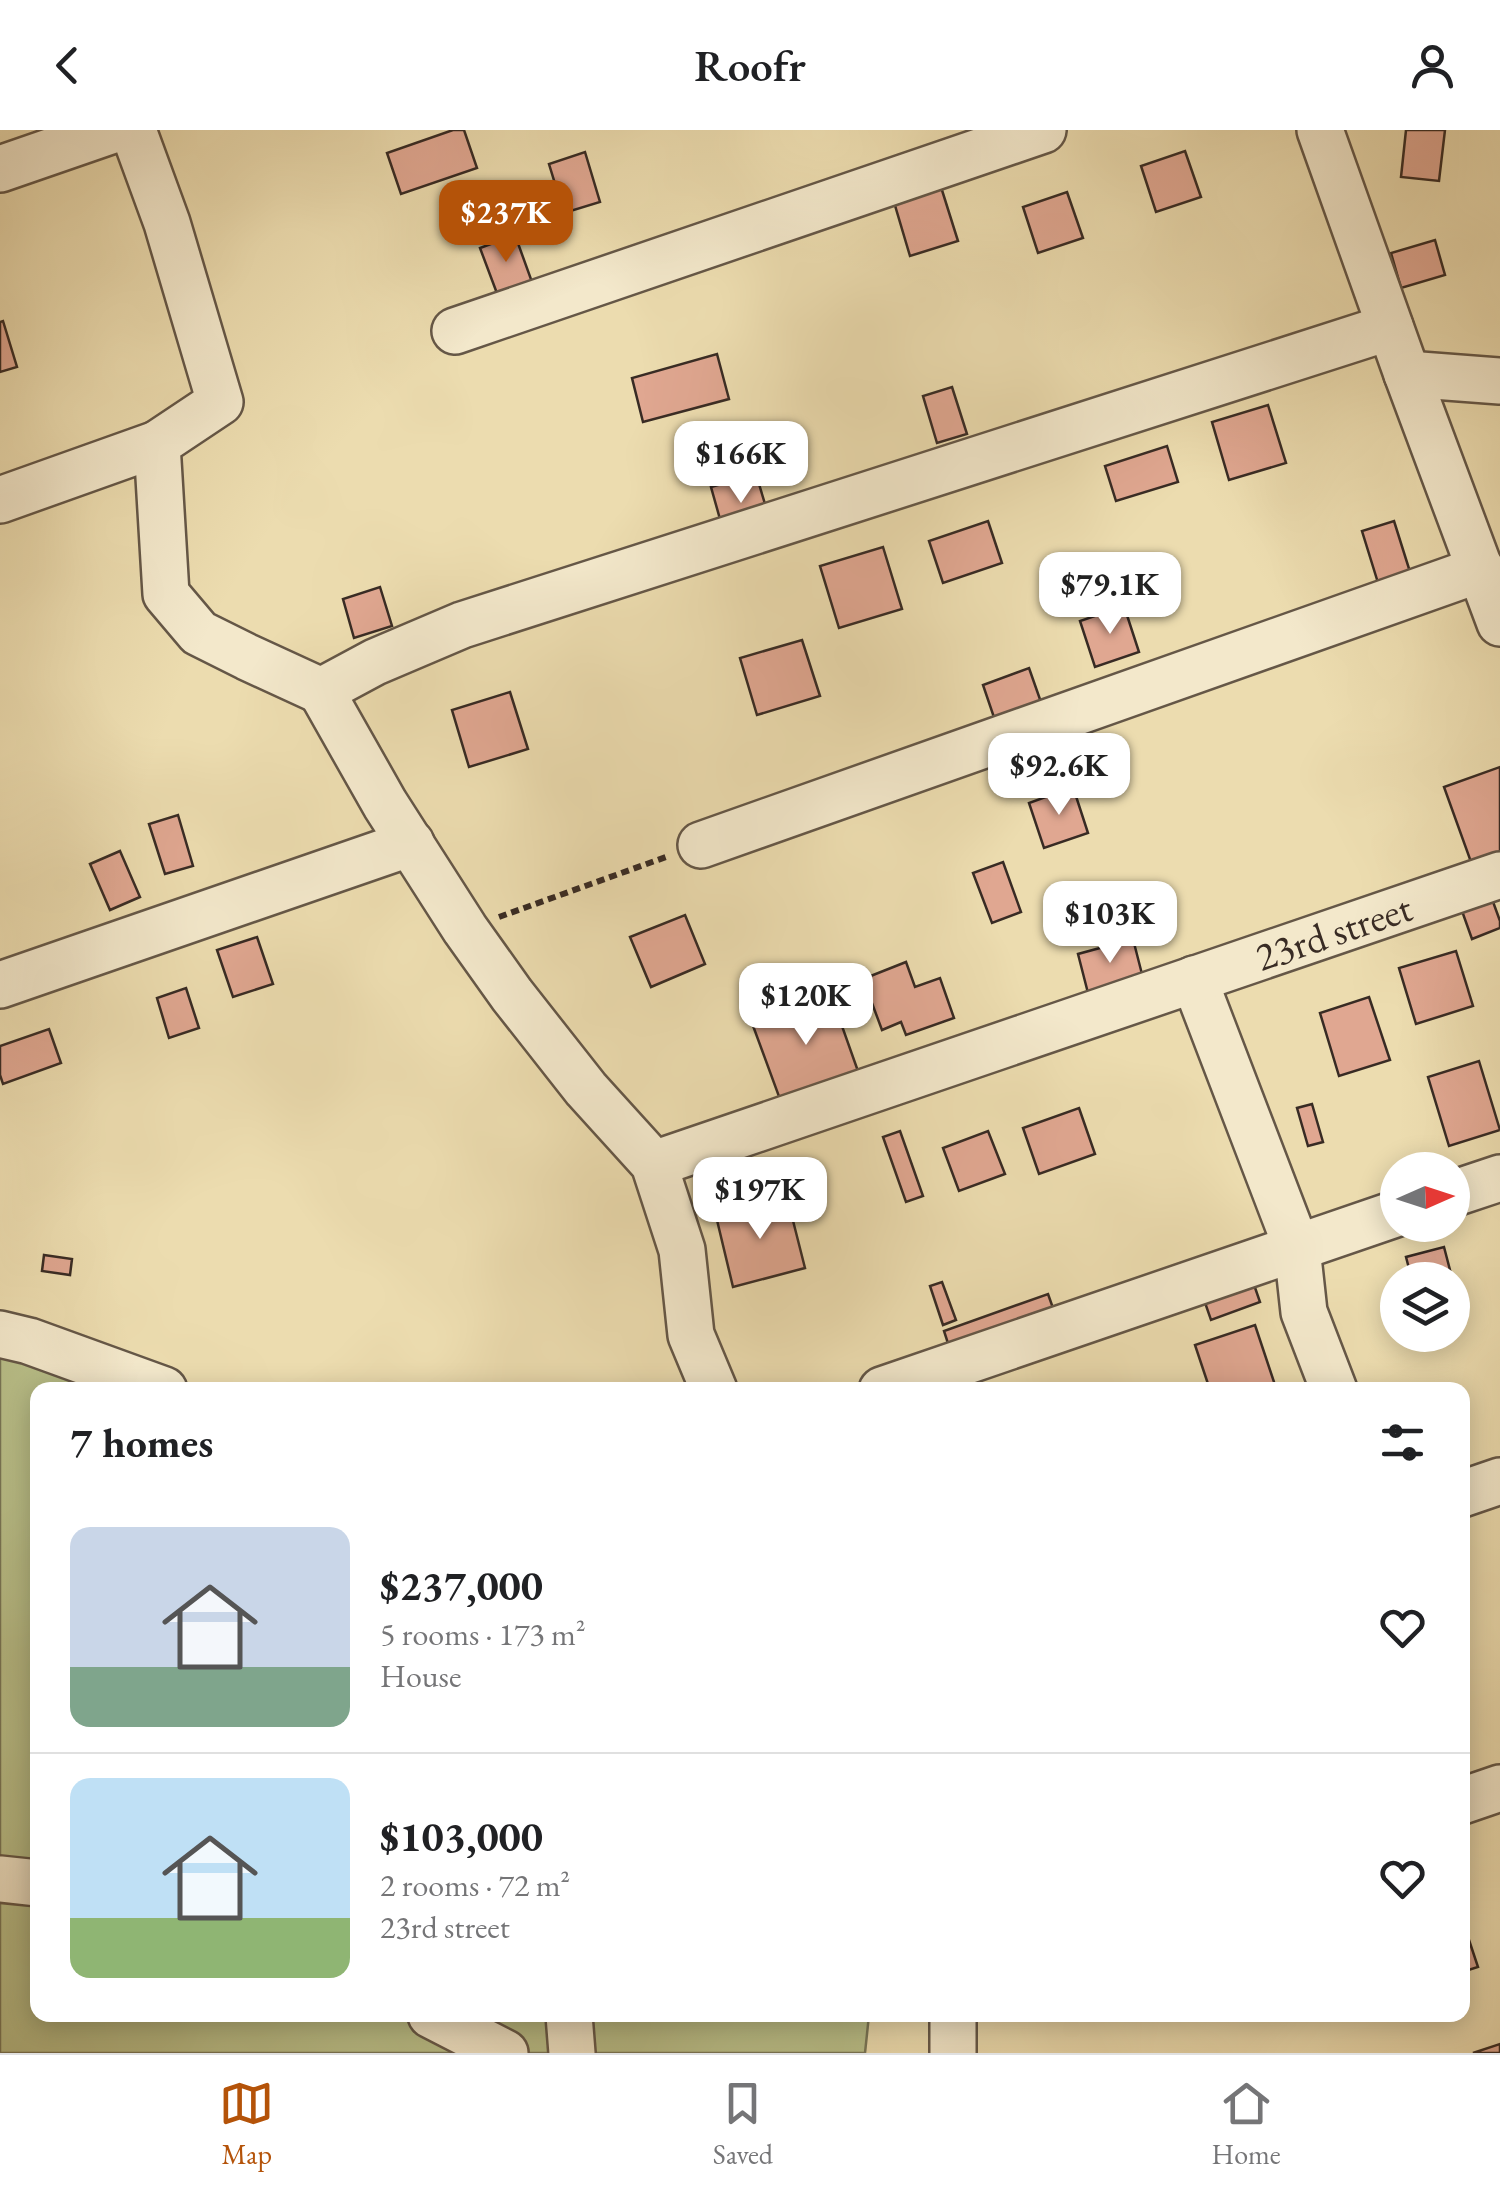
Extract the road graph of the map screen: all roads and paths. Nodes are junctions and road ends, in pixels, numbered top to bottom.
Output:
1 (113, 130) edge
2 (133, 130) edge
3 (1043, 130) edge
4 (1320, 130) edge
5 (0, 169) edge
6 (1390, 327) junction
7 (455, 330) dead end
8 (1407, 374) junction
9 (1500, 381) edge
10 (157, 444) junction
11 (0, 500) edge
12 (1480, 568) junction
13 (1500, 623) edge
14 (321, 691) junction
15 (411, 843) junction
16 (700, 845) joint
17 (1500, 874) edge
18 (465, 929) junction
19 (1194, 979) junction
20 (0, 985) edge
21 (654, 1164) junction
22 (1500, 1178) edge
23 (1470, 1188) edge
24 (1380, 1219) edge
25 (1298, 1248) junction
26 (0, 1334) edge
27 (149, 1382) edge
28 (711, 1382) edge
29 (905, 1382) edge
30 (1331, 1382) edge
31 (1500, 1481) edge
32 (1470, 1491) edge
33 (1500, 1788) edge
34 (1470, 1798) edge
35 (445, 2022) edge
36 (570, 2022) edge
37 (953, 2022) edge
38 (505, 2053) edge
39 (572, 2053) edge
40 (953, 2053) edge

1 - 5 street
2 - 10 street
3 - 7 street
4 - 6 street
6 - 8 street
6 - 14 street
8 - 9 street
8 - 12 street
10 - 11 street
10 - 14 street
12 - 13 street
12 - 16 street
14 - 15 street
15 - 18 street
15 - 20 street
16 - 18 path
17 - 19 street, 23rd street
18 - 21 street
19 - 21 street, 23rd street
19 - 25 street
21 - 28 street
22 - 23 street
24 - 25 street
25 - 29 street
25 - 30 street
26 - 27 street
31 - 32 street
33 - 34 street
35 - 38 street
36 - 39 street
37 - 40 street

